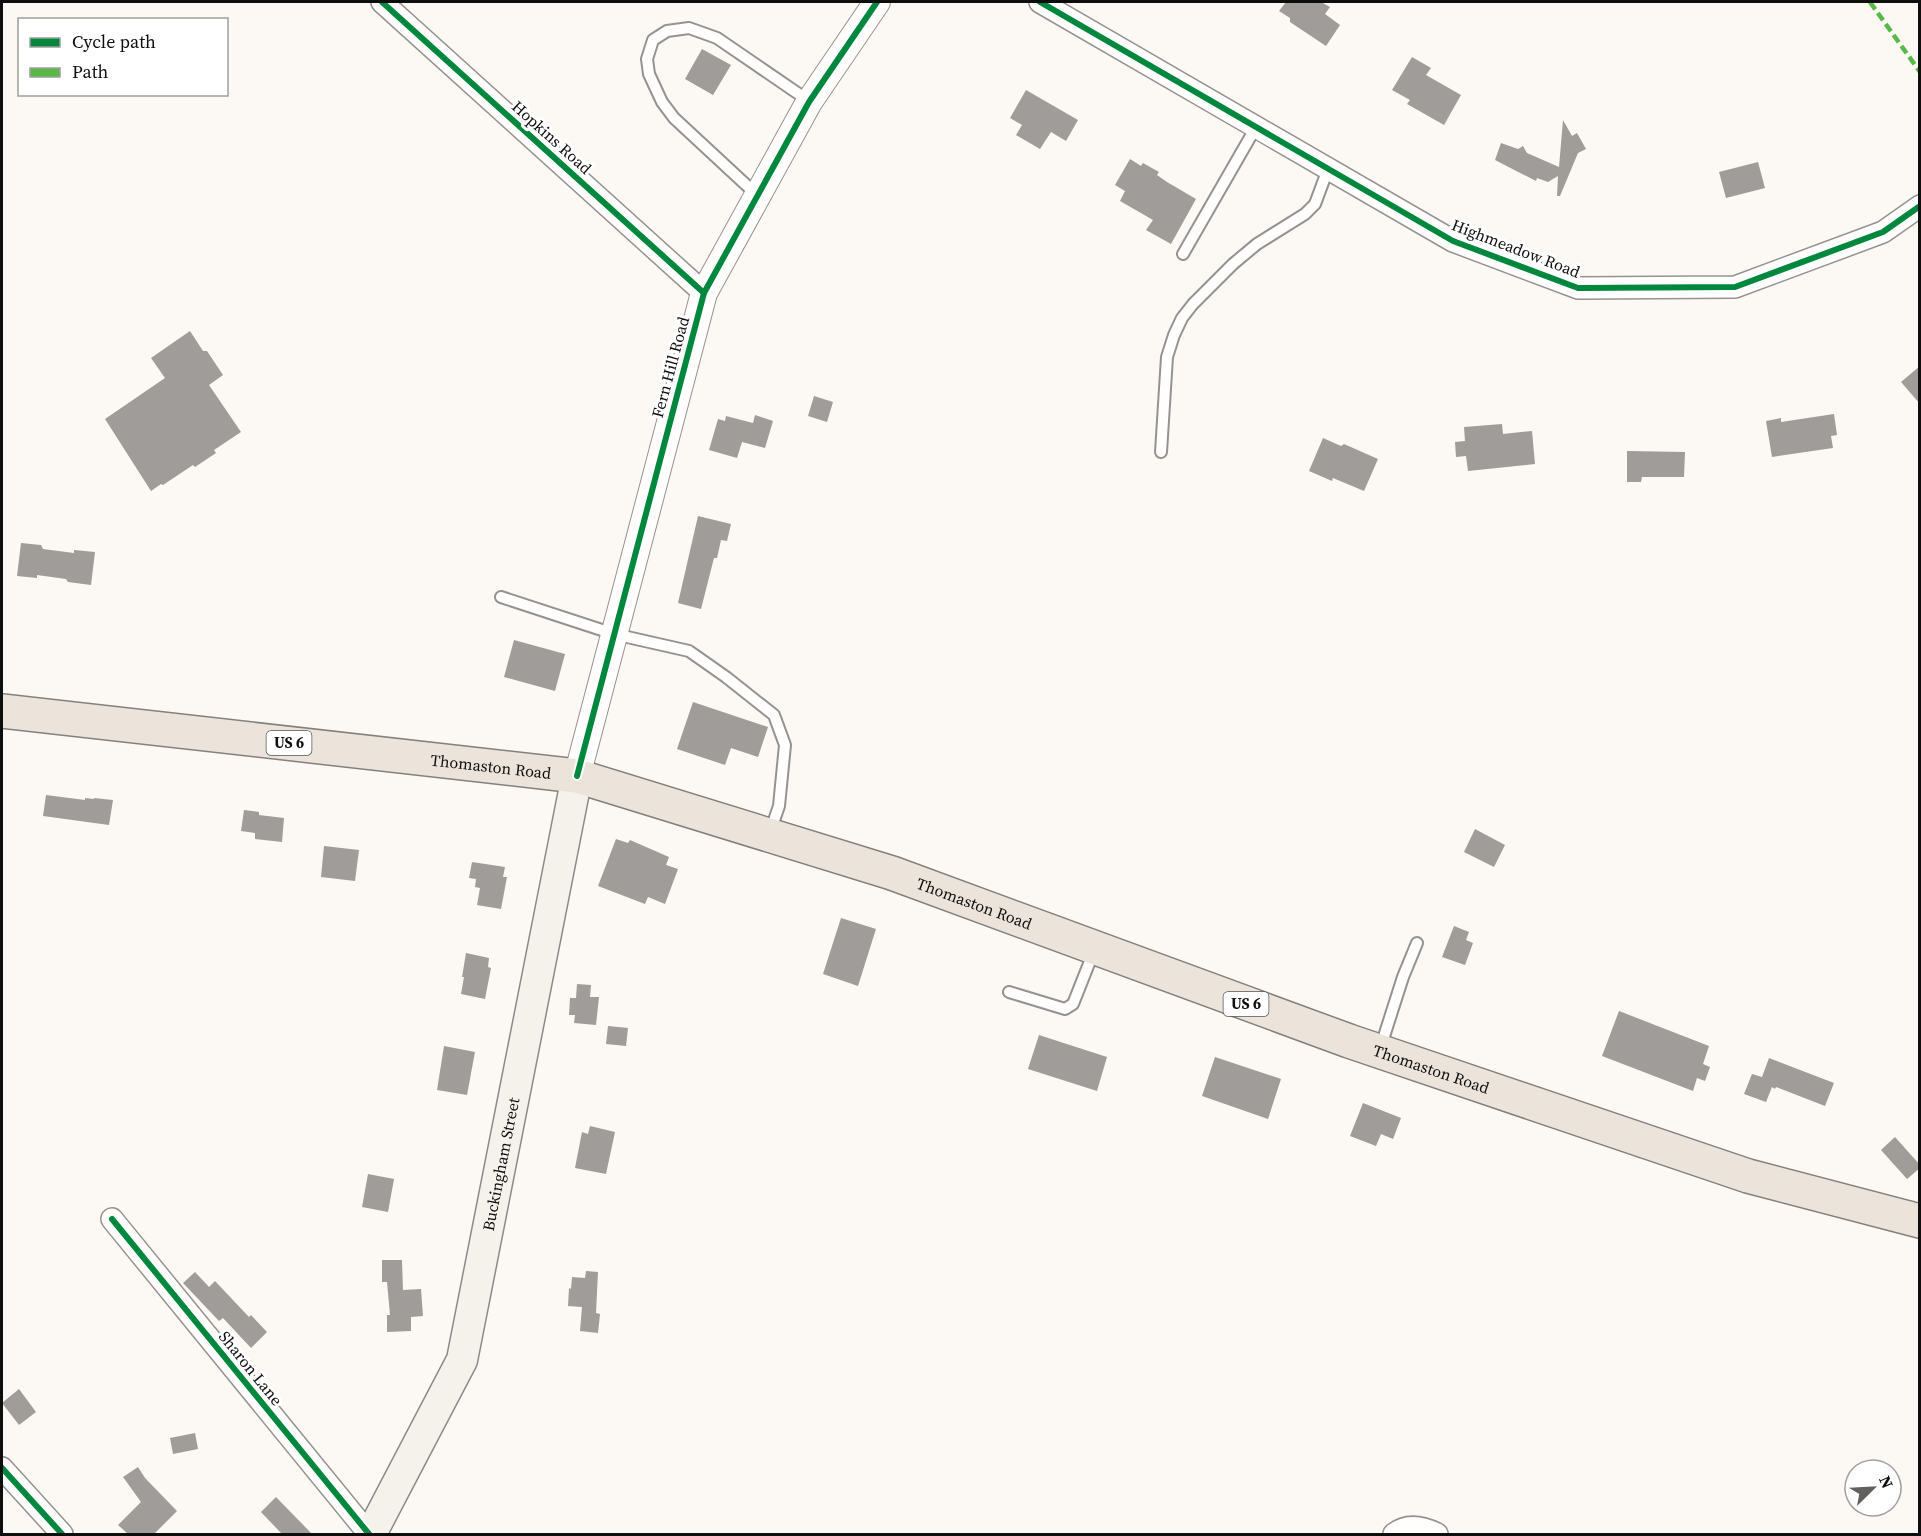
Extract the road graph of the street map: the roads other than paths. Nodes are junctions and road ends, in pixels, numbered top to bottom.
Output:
1 (382, 2) edge
2 (877, 2) edge
3 (1040, 2) edge
4 (809, 102) junction
5 (1256, 127) junction
6 (1328, 169) junction
7 (758, 196) junction
8 (1920, 206) edge
9 (1184, 255) dead end
10 (704, 293) junction
11 (1161, 452) dead end
12 (501, 597) dead end
13 (614, 634) junction
14 (2, 711) edge
15 (577, 776) junction
16 (770, 835) junction
17 (1417, 943) dead end
18 (1096, 948) junction
19 (1009, 992) dead end
20 (1379, 1052) junction
21 (112, 1219) dead end
22 (1920, 1221) edge
23 (2, 1468) edge
24 (62, 1534) edge
25 (370, 1534) edge
26 (1394, 1534) edge
27 (1437, 1534) edge

1 - 10 street, Hopkins Road
2 - 4 street, Fern Hill Road
3 - 5 street, Highmeadow Road
4 - 7 street, Fern Hill Road
4 - 7 lane
5 - 6 street, Highmeadow Road
5 - 9 lane
6 - 8 street, Highmeadow Road
6 - 11 lane
7 - 10 street, Fern Hill Road
10 - 13 street, Fern Hill Road
12 - 13 lane
13 - 15 street, Fern Hill Road
13 - 16 lane
14 - 15 main road, Thomaston Road / US 6
15 - 16 main road, Thomaston Road / US 6
15 - 25 main road, Buckingham Street
16 - 18 main road, Thomaston Road / US 6
17 - 20 lane
18 - 19 lane
18 - 20 main road, Thomaston Road / US 6
20 - 22 main road, Thomaston Road / US 6
21 - 25 street, Sharon Lane
23 - 24 street
26 - 27 street

